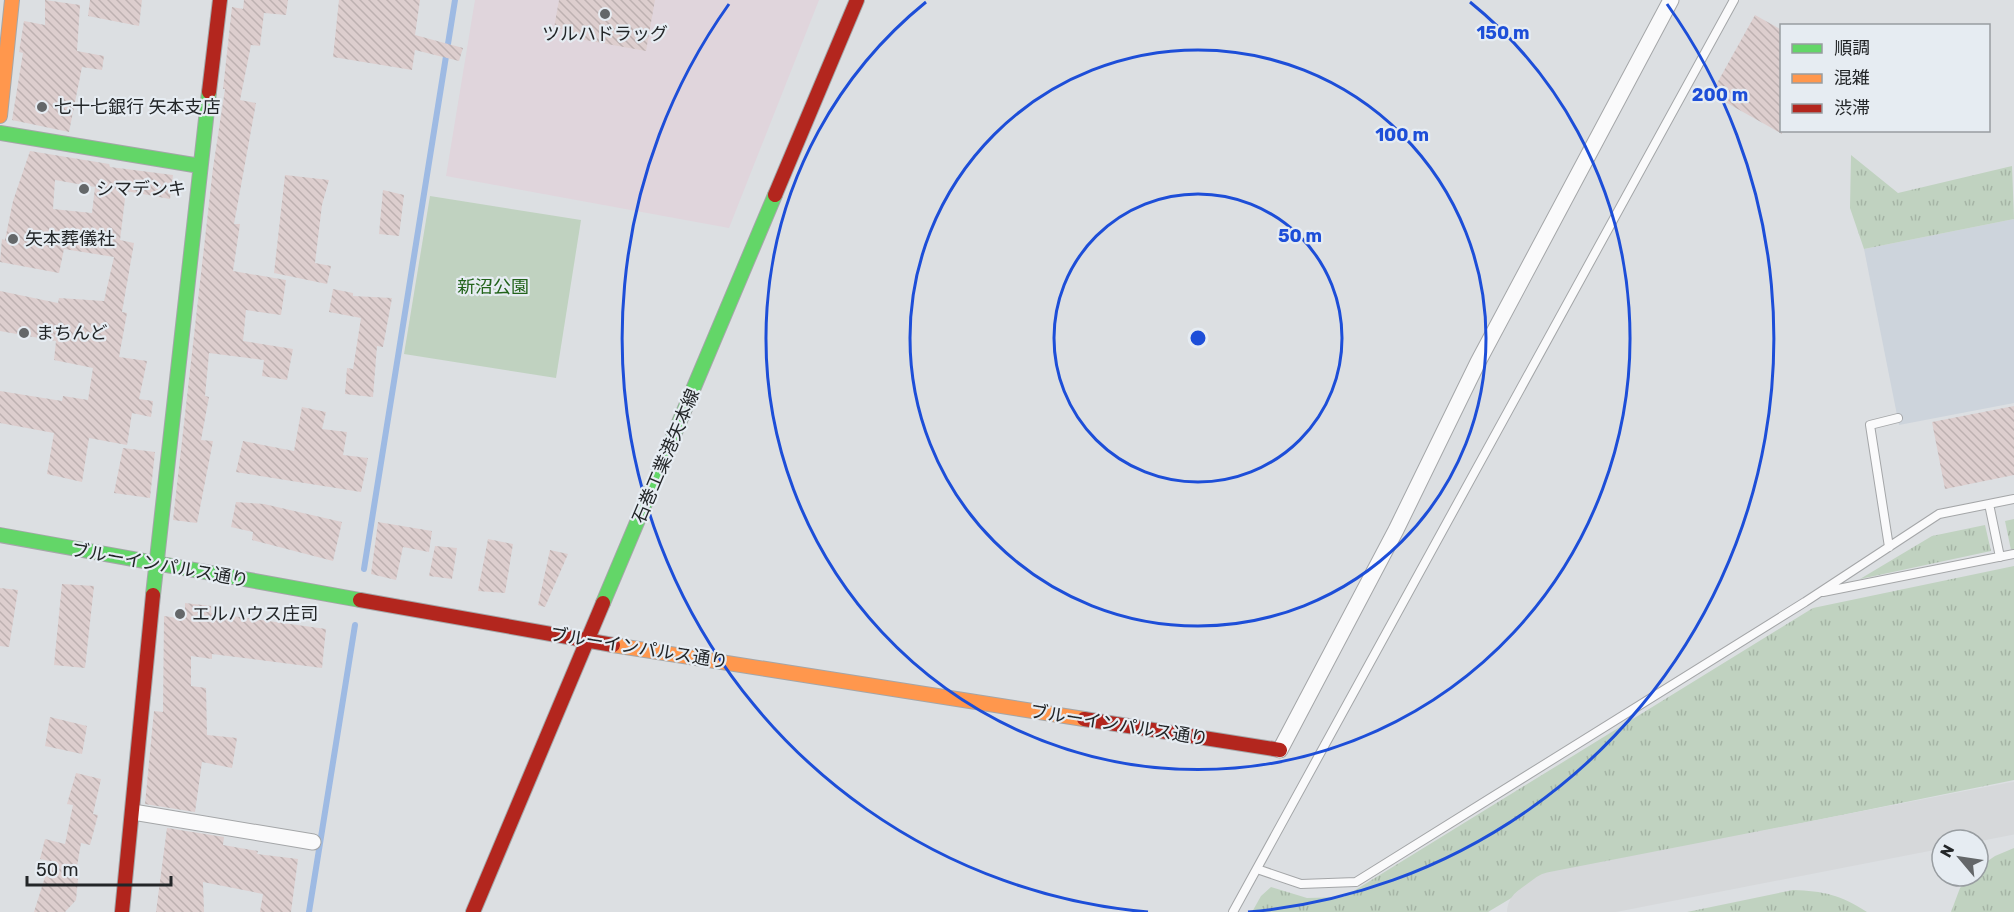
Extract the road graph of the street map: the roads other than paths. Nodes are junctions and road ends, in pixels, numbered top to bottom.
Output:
1 (12, 0) edge
2 (220, 0) edge
3 (858, 0) edge
4 (1671, 0) edge
5 (1734, 0) edge
6 (0, 116) edge
7 (0, 133) edge
8 (200, 166) junction
9 (1898, 418) dead end
10 (2014, 499) edge
11 (1989, 504) junction
12 (0, 535) edge
13 (1889, 547) junction
14 (2014, 554) edge
15 (2000, 557) junction
16 (157, 565) junction
17 (1819, 593) junction
18 (590, 641) junction
19 (1280, 750) joint
20 (133, 812) junction
21 (313, 842) dead end
22 (1257, 868) junction
23 (122, 912) edge
24 (473, 912) edge
25 (1233, 912) edge

1 - 6 street
2 - 8 street
3 - 18 street, 石巻工業港矢本線
4 - 19 street
5 - 22 lane
7 - 8 street
8 - 16 street
9 - 13 lane
10 - 11 lane
11 - 13 lane
11 - 15 lane
12 - 16 street, ブルーインパルス通り
13 - 17 lane
14 - 15 lane
15 - 17 lane
16 - 18 street, ブルーインパルス通り
16 - 20 street
17 - 22 lane
18 - 19 street, ブルーインパルス通り
18 - 24 street, 石巻工業港矢本線
20 - 21 street
20 - 23 street
22 - 25 lane

